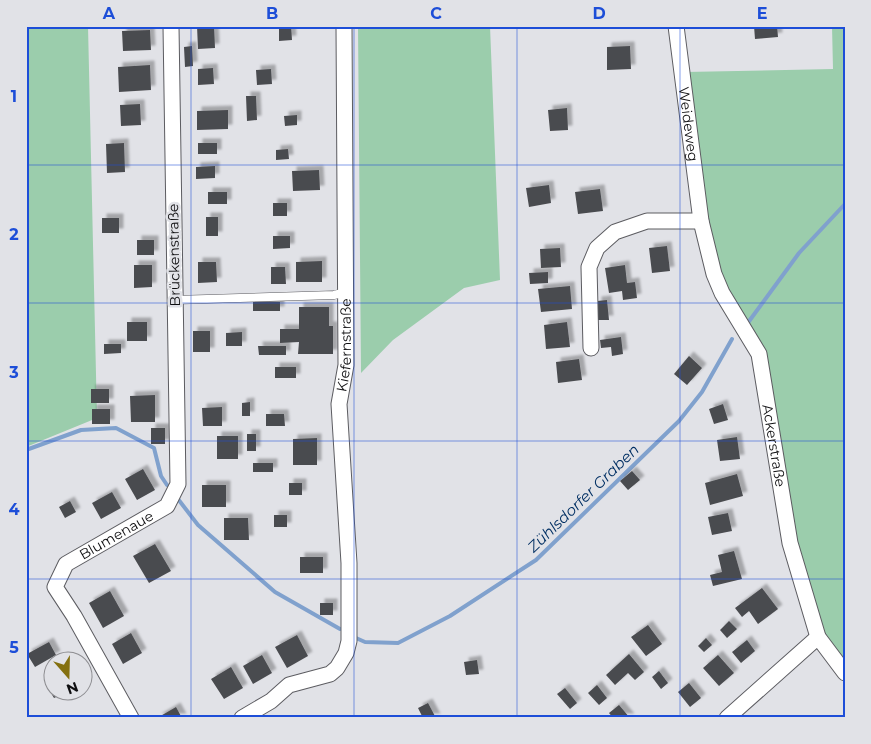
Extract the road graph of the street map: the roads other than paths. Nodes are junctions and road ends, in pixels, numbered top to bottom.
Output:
1 (172, 26) edge
2 (344, 26) edge
3 (676, 26) edge
4 (701, 220) junction
5 (346, 292) junction
6 (174, 300) junction
7 (591, 348) dead end
8 (178, 484) joint
9 (818, 637) junction
10 (845, 673) edge
11 (130, 718) edge
12 (242, 718) edge
13 (727, 718) edge

1 - 6 street, Brückenstraße
2 - 5 street, Kiefernstraße
3 - 4 street, Weideweg
4 - 7 street
4 - 9 street, Ackerstraße
5 - 6 lane
5 - 12 street, Kiefernstraße
6 - 8 street, Brückenstraße
8 - 11 street, Blumenaue
9 - 10 street, Ackerstraße
9 - 13 street

